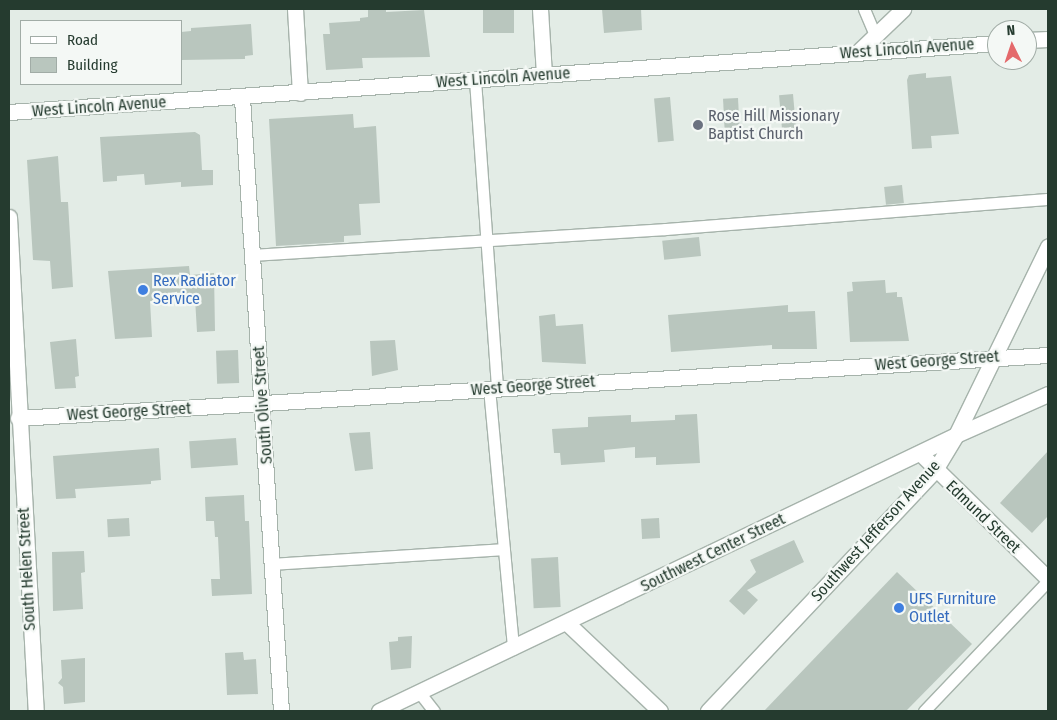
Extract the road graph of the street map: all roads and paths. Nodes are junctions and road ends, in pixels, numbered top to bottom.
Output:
1 (295, 9) edge
2 (540, 9) edge
3 (864, 9) edge
4 (903, 9) edge
5 (875, 35) junction
6 (987, 44) edge
7 (857, 53) junction
8 (544, 74) junction
9 (475, 80) junction
10 (300, 93) junction
11 (242, 98) junction
12 (9, 112) edge
13 (1048, 199) edge
14 (9, 217) edge
15 (488, 239) junction
16 (1048, 246) edge
17 (253, 255) junction
18 (1048, 355) edge
19 (993, 357) junction
20 (493, 388) junction
21 (1048, 394) edge
22 (263, 404) junction
23 (15, 414) edge
24 (956, 435) junction
25 (920, 453) junction
26 (935, 470) junction
27 (16, 510) edge
28 (504, 549) junction
29 (272, 564) junction
30 (1048, 580) edge
31 (567, 623) junction
32 (513, 648) junction
33 (420, 692) junction
34 (36, 711) edge
35 (281, 711) edge
36 (376, 711) edge
37 (434, 711) edge
38 (660, 711) edge
39 (708, 711) edge
40 (924, 711) edge

1 - 10 street
2 - 8 street
3 - 5 lane
4 - 5 street
5 - 7 street
6 - 7 street, West Lincoln Avenue
7 - 8 street, West Lincoln Avenue
8 - 9 street, West Lincoln Avenue
9 - 10 street, West Lincoln Avenue
9 - 15 lane
10 - 11 street, West Lincoln Avenue
11 - 12 street, West Lincoln Avenue
11 - 17 street, South Olive Street
13 - 15 lane
14 - 23 street, South Helen Street
15 - 17 lane
15 - 20 lane
16 - 19 street, Southwest Jefferson Avenue
17 - 22 street, South Olive Street
18 - 19 street, West George Street
19 - 20 street, West George Street
19 - 24 street, Southwest Jefferson Avenue
20 - 22 street, West George Street
20 - 28 lane
21 - 24 street, Southwest Center Street
22 - 23 street, West George Street
22 - 29 street, South Olive Street
23 - 27 street, South Helen Street
24 - 25 street, Southwest Center Street
24 - 26 street, Southwest Jefferson Avenue
25 - 26 street, Edmund Street
25 - 31 street, Southwest Center Street
26 - 30 street, Edmund Street
26 - 39 street, Southwest Jefferson Avenue
27 - 34 street, South Helen Street
28 - 29 lane
28 - 32 lane
29 - 35 street, South Olive Street
30 - 40 lane
31 - 32 street, Southwest Center Street
31 - 38 street
32 - 33 street, Southwest Center Street
33 - 36 street, Southwest Center Street
33 - 37 lane

